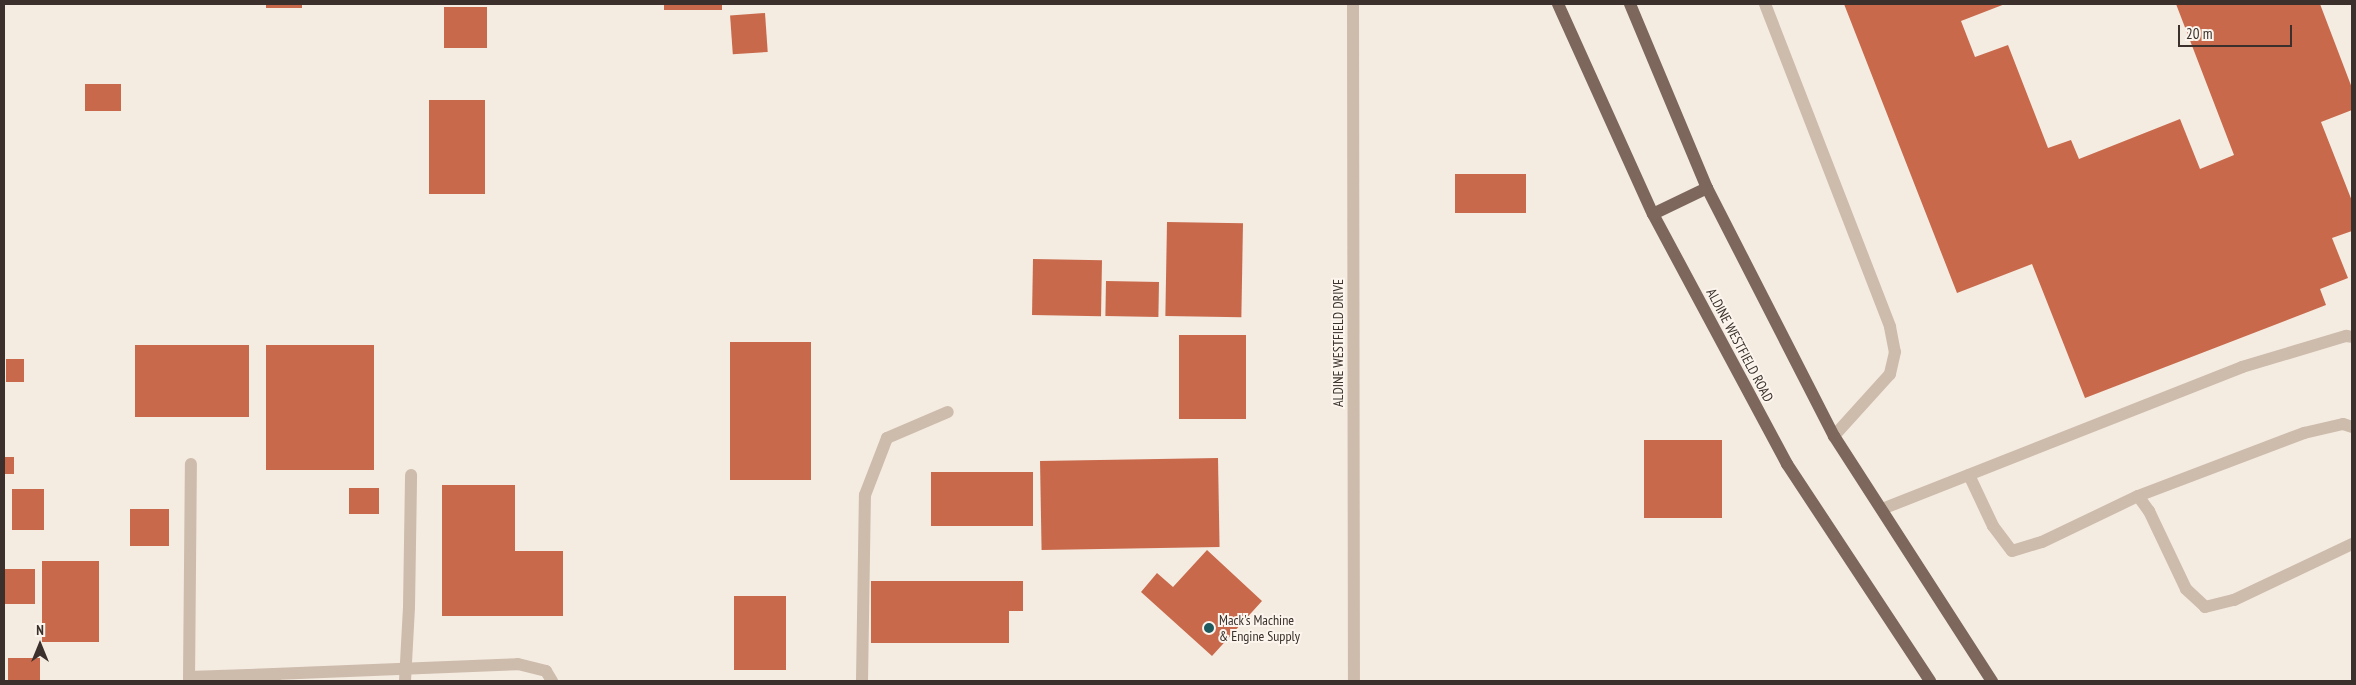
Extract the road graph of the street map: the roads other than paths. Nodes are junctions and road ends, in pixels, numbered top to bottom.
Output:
1 (1353, 4) edge
2 (1558, 4) edge
3 (1630, 4) edge
4 (1765, 4) edge
5 (1707, 188) junction
6 (1653, 214) junction
7 (2352, 338) edge
8 (948, 412) dead end
9 (2352, 427) edge
10 (1834, 436) junction
11 (191, 464) dead end
12 (411, 475) dead end
13 (1969, 475) junction
14 (2138, 496) junction
15 (1882, 509) junction
16 (2352, 544) edge
17 (405, 668) junction
18 (274, 678) edge
19 (189, 679) edge
20 (405, 681) edge
21 (552, 681) edge
22 (862, 681) edge
23 (1354, 681) edge
24 (1930, 681) edge
25 (1992, 681) edge

1 - 23 street, ALDINE WESTFIELD DRIVE
2 - 6 main road, ALDINE WESTFIELD ROAD
3 - 5 main road
4 - 10 street
5 - 6 main road
5 - 10 main road
6 - 24 main road, ALDINE WESTFIELD ROAD
7 - 13 street
8 - 22 street
9 - 14 street
10 - 15 main road
11 - 19 street
12 - 17 street
13 - 14 street
13 - 15 street
14 - 16 street
15 - 25 main road
17 - 18 street
17 - 20 street
17 - 21 street
18 - 19 street

